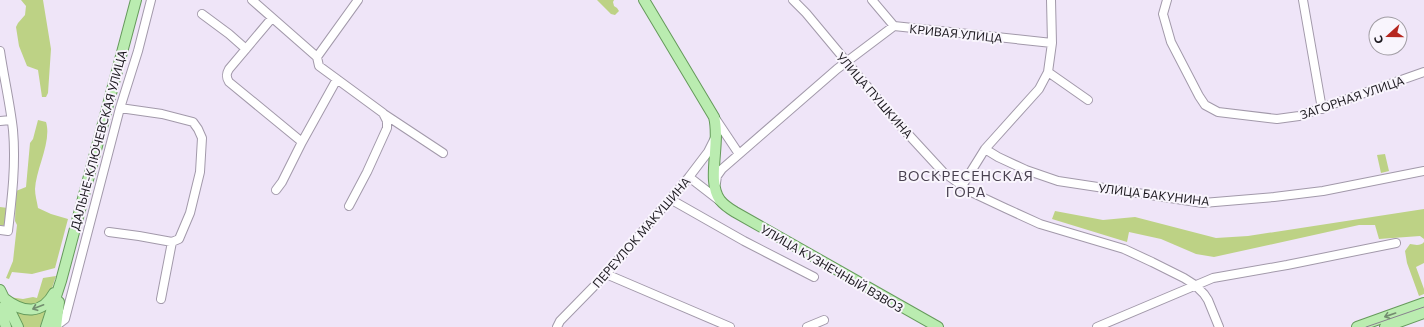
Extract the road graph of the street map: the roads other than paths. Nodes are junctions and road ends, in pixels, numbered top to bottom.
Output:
1 (136, 0) edge
2 (152, 0) edge
3 (252, 0) edge
4 (358, 0) edge
5 (644, 0) edge
6 (793, 0) edge
7 (872, 0) edge
8 (1051, 0) edge
9 (1166, 0) edge
10 (1303, 0) edge
11 (202, 14) dead end
12 (272, 18) junction
13 (894, 26) junction
14 (1052, 43) junction
15 (246, 49) junction
16 (0, 51) edge
17 (317, 58) junction
18 (846, 62) junction
19 (1048, 72) junction
20 (1424, 72) edge
21 (337, 79) junction
22 (1088, 100) dead end
23 (120, 108) junction
24 (1322, 109) junction
25 (383, 113) junction
26 (714, 117) junction
27 (11, 120) junction
28 (0, 121) edge
29 (717, 132) junction
30 (302, 142) junction
31 (985, 149) junction
32 (443, 153) dead end
33 (739, 154) junction
34 (1424, 172) edge
35 (689, 177) junction
36 (962, 186) junction
37 (276, 190) dead end
38 (716, 191) junction
39 (670, 199) junction
40 (349, 206) dead end
41 (727, 206) junction
42 (0, 230) edge
43 (109, 232) dead end
44 (172, 242) junction
45 (1396, 243) dead end
46 (606, 274) junction
47 (814, 277) dead end
48 (61, 280) junction
49 (1196, 285) junction
50 (0, 290) edge
51 (161, 299) dead end
52 (1424, 303) edge
53 (3, 304) edge
54 (1424, 313) edge
55 (824, 320) dead end
56 (6, 327) edge
57 (18, 327) edge
58 (53, 327) edge
59 (557, 327) edge
60 (730, 327) edge
61 (807, 327) edge
62 (938, 327) edge
63 (1097, 327) edge
64 (1219, 327) edge
65 (1357, 327) edge
66 (1385, 327) edge

1 - 48 main road, ДАЛЬНЕ-КЛЮЧЕВСКАЯ УЛИЦА
2 - 23 street
3 - 12 street
4 - 17 street
5 - 26 main road
6 - 18 street, УЛИЦА ПУШКИНА
7 - 13 street, КРИВАЯ УЛИЦА
8 - 14 street
9 - 24 street, ЗАГОРНАЯ УЛИЦА
10 - 24 street
11 - 15 street
12 - 15 street
12 - 17 street
13 - 14 street, КРИВАЯ УЛИЦА
13 - 18 street
14 - 19 street
15 - 30 street
16 - 27 street
17 - 21 street
18 - 33 street
18 - 36 street, УЛИЦА ПУШКИНА
19 - 22 street
19 - 31 street
20 - 24 street, ЗАГОРНАЯ УЛИЦА
21 - 25 street
21 - 30 street
23 - 44 street
23 - 58 street
25 - 32 street
25 - 40 street
26 - 29 main road
26 - 33 street
27 - 28 street
27 - 42 street
29 - 35 street, ПЕРЕУЛОК МАКУШИНА
29 - 38 main road
30 - 37 street
31 - 34 street, УЛИЦА БАКУНИНА
31 - 36 street
33 - 38 street
35 - 39 street, ПЕРЕУЛОК МАКУШИНА
35 - 41 street
36 - 49 street, УЛИЦА ПУШКИНА
38 - 41 main road
39 - 46 street, ПЕРЕУЛОК МАКУШИНА
39 - 47 street
41 - 62 main road, УЛИЦА КУЗНЕЧНЫЙ ВЗВОЗ
43 - 44 street
44 - 51 street
45 - 49 street
46 - 59 street, ПЕРЕУЛОК МАКУШИНА
46 - 60 street
48 -> 53 main road
48 - 58 main road, ДАЛЬНЕ-КЛЮЧЕВСКАЯ УЛИЦА
49 - 63 street
49 - 64 street
50 - 53 main road
52 -> 65 main road
53 - 56 main road
53 - 57 main road
54 - 66 main road
55 - 61 street

